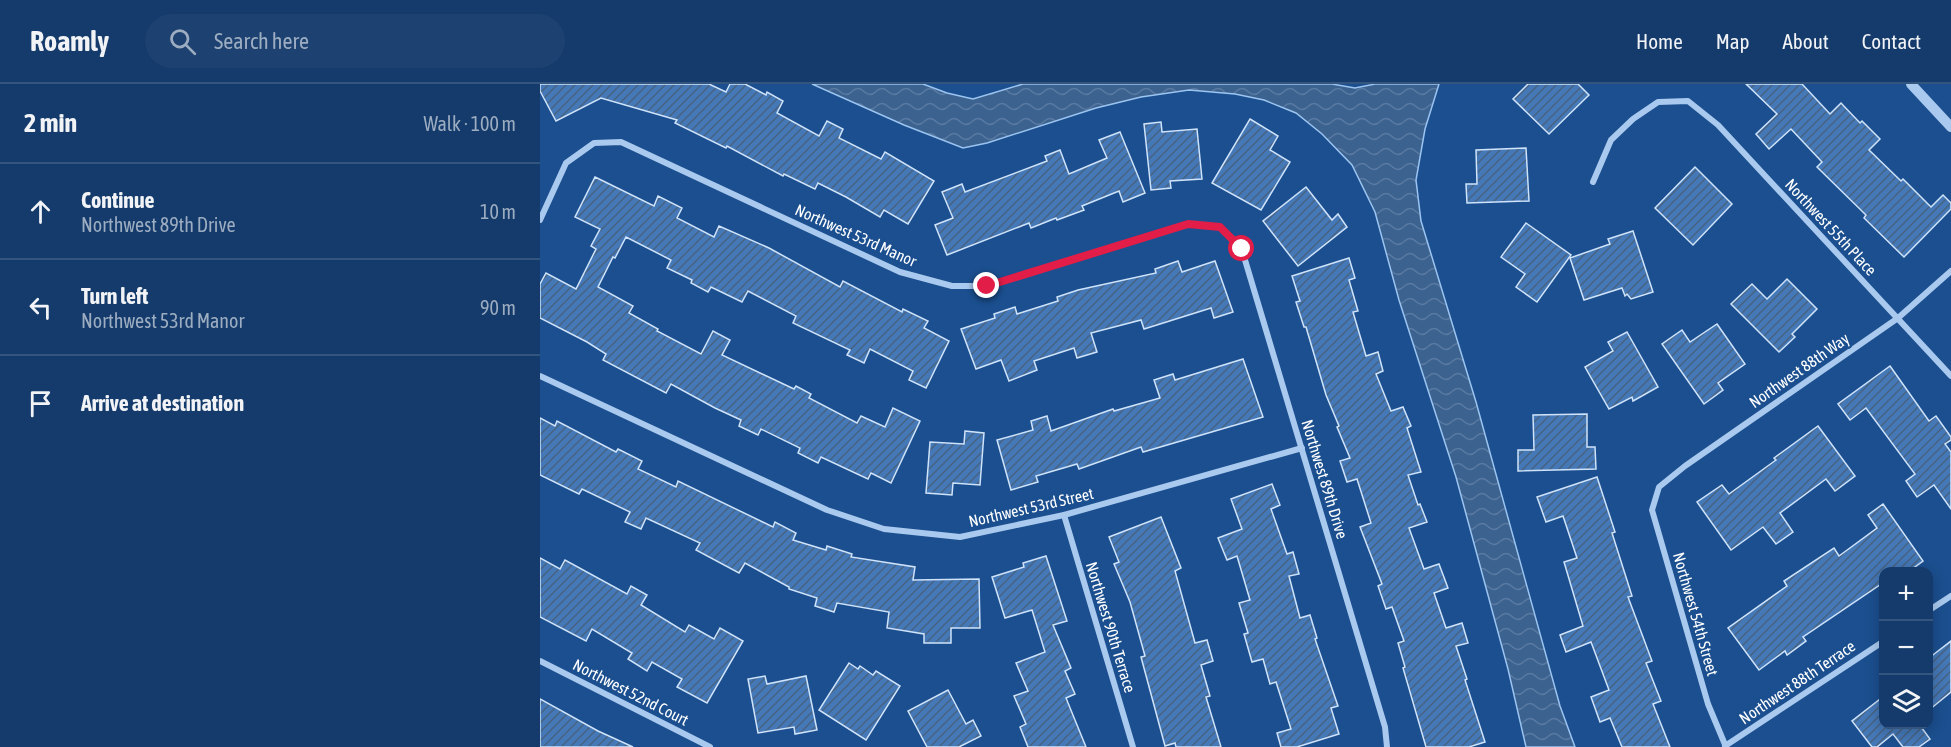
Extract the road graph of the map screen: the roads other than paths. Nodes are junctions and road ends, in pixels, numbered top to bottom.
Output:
1 (1911, 84) edge
2 (1951, 127) edge
3 (1593, 182) dead end
4 (540, 220) edge
5 (1220, 227) joint
6 (1951, 271) edge
7 (1898, 318) junction
8 (540, 376) edge
9 (1951, 376) edge
10 (1302, 448) junction
11 (1659, 487) joint
12 (1064, 515) junction
13 (1951, 596) edge
14 (1933, 608) edge
15 (1879, 644) edge
16 (540, 661) edge
17 (1726, 746) edge
18 (710, 747) edge
19 (1133, 747) edge
20 (1387, 747) edge

1 - 2 street
3 - 7 street, Northwest 55th Place
4 - 5 street, Northwest 53rd Manor
5 - 10 street, Northwest 89th Drive
6 - 7 street, Northwest 88th Way
7 - 9 street, Northwest 55th Place
7 - 11 street, Northwest 88th Way
8 - 12 street, Northwest 53rd Street
10 - 12 street, Northwest 53rd Street
10 - 20 street, Northwest 89th Drive
11 - 17 street, Northwest 54th Street
12 - 19 street, Northwest 90th Terrace
13 - 14 street
15 - 17 street, Northwest 88th Terrace
16 - 18 street, Northwest 52nd Court

